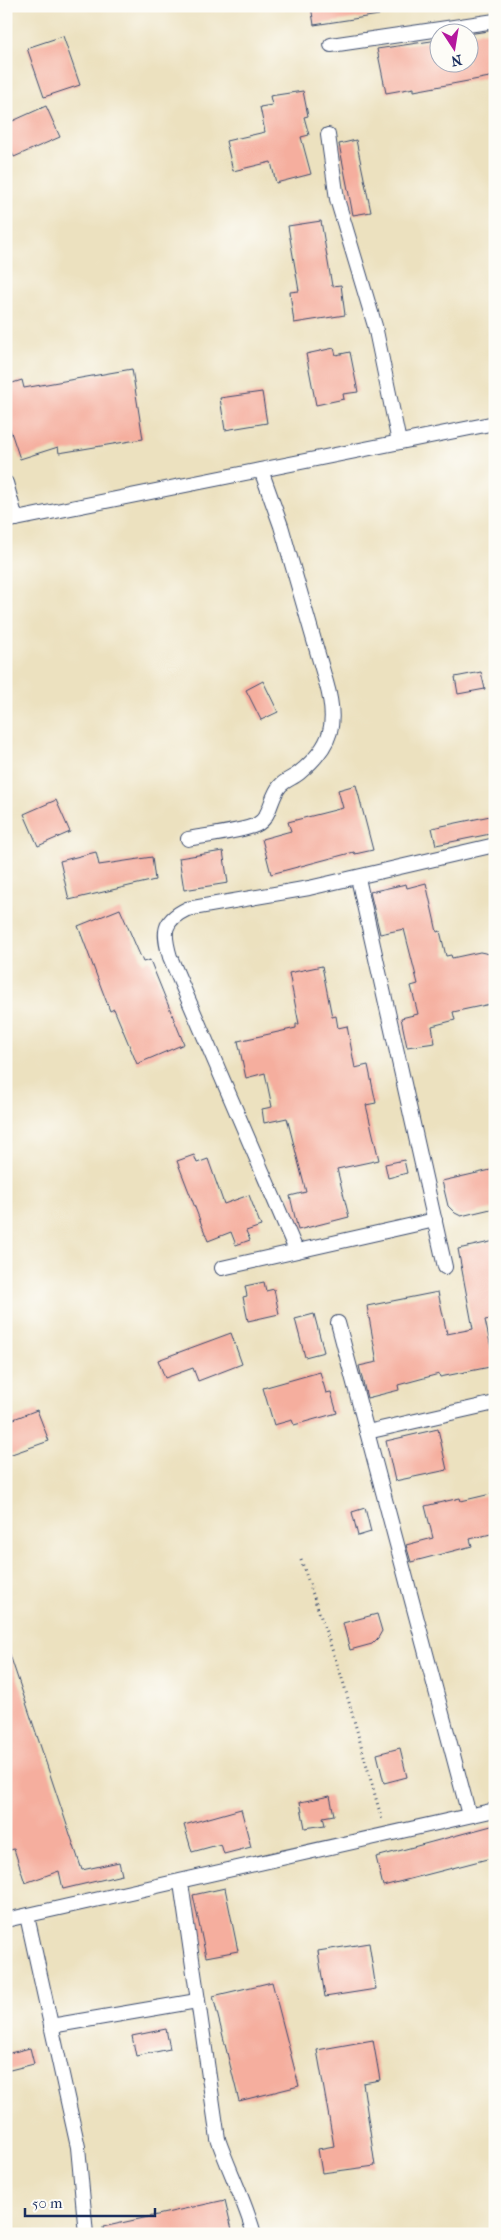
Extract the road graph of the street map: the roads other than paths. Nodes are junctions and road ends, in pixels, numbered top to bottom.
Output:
1 (495, 21) edge
2 (331, 45) dead end
3 (328, 135) dead end
4 (495, 423) edge
5 (399, 442) junction
6 (261, 470) junction
7 (6, 483) edge
8 (11, 520) edge
9 (188, 839) dead end
10 (495, 845) edge
11 (358, 878) junction
12 (435, 1220) junction
13 (296, 1250) junction
14 (445, 1267) dead end
15 (222, 1268) dead end
16 (338, 1323) dead end
17 (495, 1403) edge
18 (367, 1432) junction
19 (495, 1810) edge
20 (469, 1815) junction
21 (181, 1883) junction
22 (28, 1916) junction
23 (6, 1920) edge
24 (197, 2001) junction
25 (51, 2026) junction
26 (86, 2234) edge
27 (254, 2234) edge

1 - 2 street
3 - 5 street
4 - 5 street
5 - 6 street
6 - 8 street
6 - 9 street
7 - 8 street
10 - 11 street
11 - 12 street
11 - 13 street
12 - 13 street
12 - 14 street
13 - 15 street
16 - 18 street
17 - 18 street
18 - 20 street
19 - 20 street
20 - 21 street
21 - 22 street
21 - 24 street
22 - 23 street
22 - 25 street
24 - 25 street
24 - 27 street
25 - 26 street

